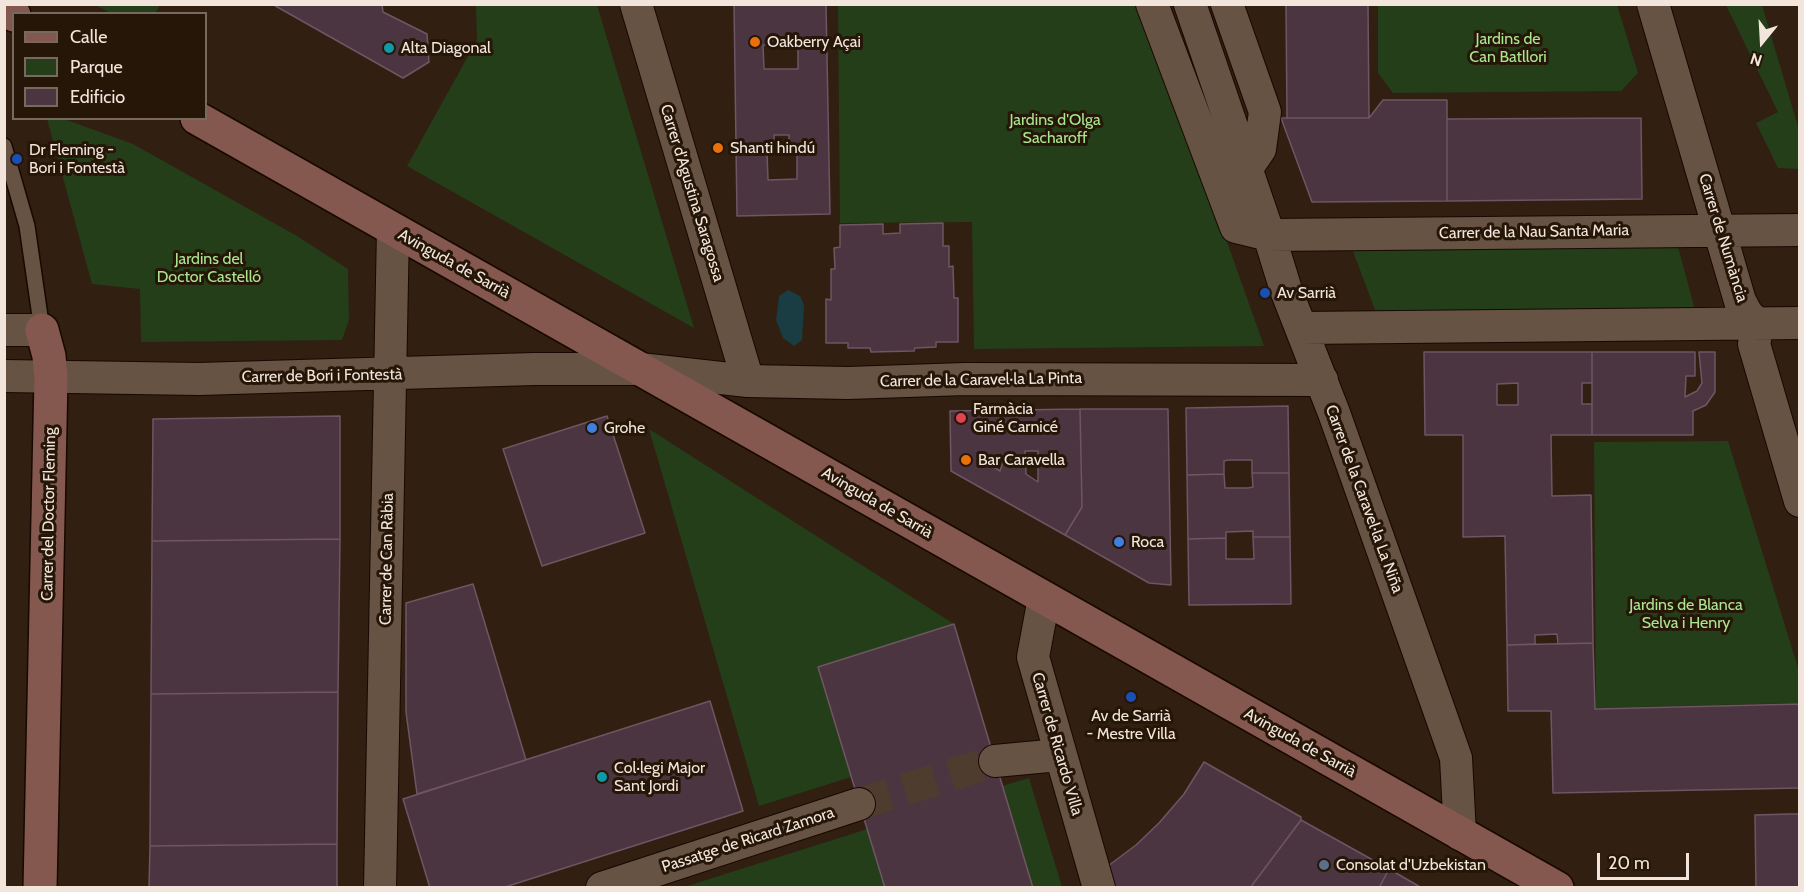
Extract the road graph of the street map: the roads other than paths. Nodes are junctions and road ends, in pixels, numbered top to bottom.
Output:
1 (636, 4) edge
2 (1152, 4) edge
3 (1190, 4) edge
4 (1227, 4) edge
5 (1653, 4) edge
6 (200, 120) edge
7 (4, 146) edge
8 (1246, 168) junction
9 (1720, 229) junction
10 (393, 230) junction
11 (1800, 230) edge
12 (1269, 235) junction
13 (1800, 323) edge
14 (1758, 325) junction
15 (1301, 328) junction
16 (4, 330) edge
17 (42, 330) junction
18 (640, 369) junction
19 (391, 375) junction
20 (4, 376) edge
21 (51, 378) junction
22 (1322, 380) junction
23 (748, 381) junction
24 (1800, 501) edge
25 (1044, 598) junction
26 (1059, 755) junction
27 (995, 761) tunnel mouth
28 (859, 804) tunnel mouth
29 (1460, 834) junction
30 (40, 888) edge
31 (380, 888) edge
32 (602, 888) edge
33 (1099, 888) edge
34 (1557, 888) edge

1 - 23 street, Carrer d'Agustina Saragossa
2 - 12 street, Carrer de la Nau Santa Maria
3 - 8 street, Carrer de la Caravel·la La Niña
4 - 8 street
5 - 9 street, Carrer de Numància
6 - 10 main road, Avinguda de Sarrià
7 - 17 lane, Carrer del Doctor Fleming
8 - 12 street, Carrer de la Caravel·la La Niña
9 - 11 street, Carrer de la Nau Santa Maria
9 - 12 street, Carrer de la Nau Santa Maria
9 - 14 street, Carrer de Numància
10 - 18 main road, Avinguda de Sarrià
10 - 19 street, Carrer de Can Ràbia
12 - 15 street, Carrer de la Caravel·la La Niña
13 - 14 street
14 - 15 street
14 - 24 street
15 - 22 street, Carrer de la Caravel·la La Niña
16 - 17 street
17 - 21 main road, Carrer del Doctor Fleming
18 - 19 street, Carrer de Bori i Fontestà
18 - 23 street, Carrer de la Caravel·la La Pinta
18 - 25 main road, Avinguda de Sarrià
19 - 21 street, Carrer de Bori i Fontestà
19 - 31 street, Carrer de Can Ràbia
20 - 21 street, Carrer de Bori i Fontestà
21 - 30 main road, Carrer del Doctor Fleming
22 - 23 street, Carrer de la Caravel·la La Pinta
22 - 29 street, Carrer de la Caravel·la La Niña
25 - 26 street, Carrer de Ricardo Villa
25 - 29 main road, Avinguda de Sarrià
26 - 27 street
26 - 33 street, Carrer de Ricardo Villa
28 - 32 street, Passatge de Ricard Zamora
29 - 34 main road, Avinguda de Sarrià

